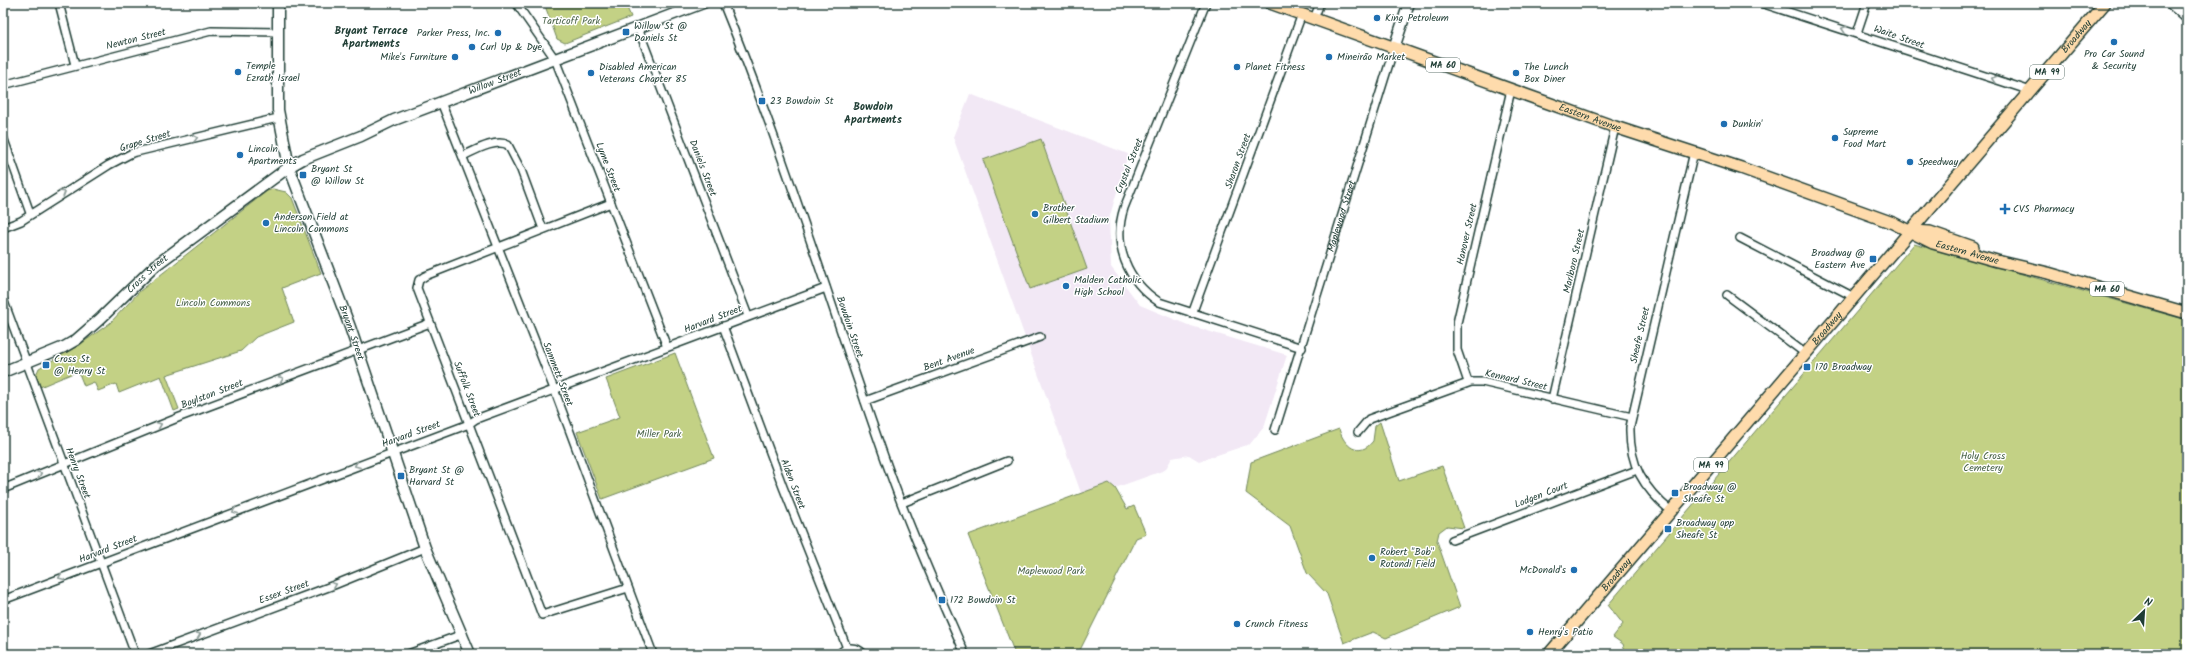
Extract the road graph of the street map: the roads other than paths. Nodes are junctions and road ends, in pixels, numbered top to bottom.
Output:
1 (59, 3) edge
2 (278, 3) edge
3 (516, 3) edge
4 (703, 3) edge
5 (723, 3) edge
6 (1206, 3) edge
7 (1270, 3) edge
8 (1320, 3) edge
9 (1409, 3) edge
10 (1761, 3) edge
11 (1867, 3) edge
12 (2105, 3) edge
13 (2169, 3) edge
14 (1302, 14) junction
15 (2187, 18) edge
16 (1314, 19) junction
17 (638, 28) junction
18 (277, 32) junction
19 (1857, 34) junction
20 (1394, 48) junction
21 (555, 59) junction
22 (75, 65) junction
23 (3, 85) edge
24 (1511, 90) junction
25 (2031, 91) junction
26 (441, 102) junction
27 (278, 118) junction
28 (1615, 127) junction
29 (3, 137) edge
30 (1694, 152) junction
31 (463, 156) junction
32 (289, 167) junction
33 (611, 203) junction
34 (30, 213) junction
35 (3, 228) edge
36 (543, 229) junction
37 (1910, 231) junction
38 (1740, 238) dead end
39 (498, 247) junction
40 (826, 288) junction
41 (1727, 295) dead end
42 (1854, 297) junction
43 (3, 299) edge
44 (2187, 313) edge
45 (1192, 314) junction
46 (748, 316) junction
47 (430, 323) junction
48 (723, 326) junction
49 (1040, 336) dead end
50 (667, 347) junction
51 (1302, 348) junction
52 (357, 349) junction
53 (1806, 354) junction
54 (27, 362) junction
55 (3, 372) edge
56 (1468, 382) junction
57 (554, 389) junction
58 (1552, 399) junction
59 (865, 401) junction
60 (1632, 417) junction
61 (469, 424) junction
62 (1275, 430) dead end
63 (1358, 432) dead end
64 (393, 452) junction
65 (1007, 461) dead end
66 (64, 464) junction
67 (1637, 470) junction
68 (3, 489) edge
69 (902, 504) junction
70 (1672, 512) junction
71 (1452, 540) dead end
72 (425, 548) junction
73 (101, 562) junction
74 (628, 588) junction
75 (3, 600) edge
76 (463, 634) junction
77 (847, 648) junction
78 (135, 654) edge
79 (149, 654) edge
80 (408, 654) edge
81 (470, 654) edge
82 (653, 654) edge
83 (839, 654) edge
84 (864, 654) edge
85 (965, 654) edge
86 (1549, 654) edge

1 - 22 street
2 - 18 main road, Bryant Street
3 - 21 street, Lyme Street
4 - 17 main road, Willow Street
5 - 40 street, Bowdoin Street
6 - 45 street, Crystal Street
7 - 14 main road, Eastern Avenue / MA 60
8 - 16 street
9 - 20 main road, Maplewood Street
19 -> 10 street, Waite Street
11 - 19 street
12 - 25 main road, Broadway / MA 99
13 - 15 street
14 - 16 main road, Eastern Avenue / MA 60
14 - 45 street, Sharon Street
16 - 20 main road, Eastern Avenue / MA 60
17 - 21 main road, Willow Street
17 - 46 street, Daniels Street
18 - 22 street, Newton Street
18 - 27 main road, Bryant Street
25 -> 19 street, Waite Street
20 - 24 main road, Eastern Avenue / MA 60
20 - 51 street, Maplewood Street
21 - 26 main road, Willow Street
21 - 33 street, Lyme Street
22 - 23 street, Newton Street
24 - 28 main road, Eastern Avenue / MA 60
24 - 56 street, Hanover Street
25 - 37 main road, Broadway / MA 99
26 - 31 street, Sammett Street
26 - 32 main road, Willow Street
27 - 32 main road, Bryant Street
34 -> 27 street, Grape Street
28 - 30 main road, Eastern Avenue / MA 60
28 - 58 street, Marlboro Street
29 - 34 street
30 - 37 main road, Eastern Avenue / MA 60
30 - 60 street, Sheafe Street
31 - 36 street
31 - 39 street, Sammett Street
32 - 52 main road, Bryant Street
32 - 54 main road, Cross Street
33 - 36 street, Suffolk Street
33 - 50 street, Lyme Street
34 - 35 street, Grape Street
36 - 39 street, Suffolk Street
37 - 42 main road, Broadway / MA 99
37 - 44 main road, Eastern Avenue / MA 60
38 - 42 street
39 - 47 street, Suffolk Street
39 - 57 street, Sammett Street
40 - 46 street, Harvard Street
40 - 59 street, Bowdoin Street
41 - 53 street
42 - 53 main road, Broadway / MA 99
43 - 54 street, Henry Street
45 - 51 street, Crystal Street
46 - 48 street, Harvard Street
47 - 52 street, Boylston Street
47 - 61 street, Suffolk Street
48 - 50 street, Harvard Street
48 - 77 street, Alden Street
49 - 59 street, Bent Avenue
50 - 57 street, Harvard Street
51 - 62 street, Maplewood Street
52 - 64 main road, Bryant Street
66 -> 52 street, Boylston Street
53 - 70 main road, Broadway / MA 99
54 - 55 main road, Cross Street
54 - 66 street, Henry Street
56 - 58 street, Kennard Street
56 - 63 street, Kennard Street
57 - 61 street, Harvard Street
57 - 74 street, Sammett Street
58 - 60 street, Kennard Street
59 - 69 street, Bowdoin Street
60 - 67 street, Sheafe Street
61 - 64 street, Harvard Street
61 - 74 street, Suffolk Street
64 - 72 main road, Bryant Street
64 -> 73 street, Harvard Street
65 - 69 street
68 -> 66 street, Boylston Street
66 - 73 street, Henry Street
67 - 70 street, Sheafe Street
67 - 71 street, Lodgen Court
69 - 85 street, Bowdoin Street
70 - 86 main road, Broadway / MA 99
72 - 76 main road, Bryant Street
79 -> 72 street, Essex Street
73 -> 75 street, Harvard Street
73 - 78 street, Henry Street
74 - 82 street, Sammett Street
76 - 80 street
76 - 81 main road, Bryant Street
77 - 83 street
77 - 84 street

